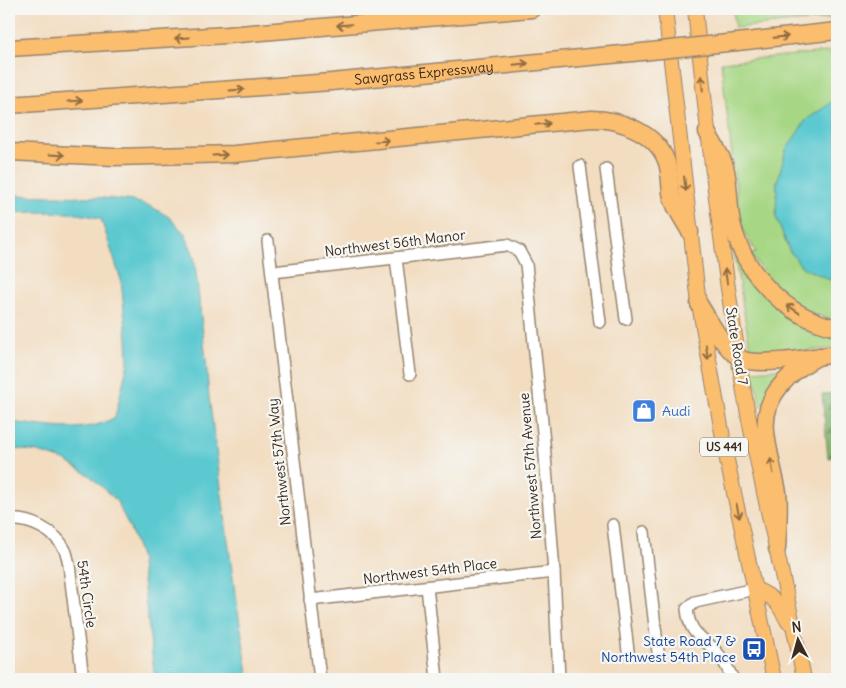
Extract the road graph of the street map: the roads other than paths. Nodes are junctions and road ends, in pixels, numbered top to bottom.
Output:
1 (532, 9) edge
2 (665, 9) edge
3 (694, 9) edge
4 (833, 32) edge
5 (9, 48) edge
6 (9, 105) edge
7 (708, 132) junction
8 (9, 152) edge
9 (580, 166) dead end
10 (606, 169) dead end
11 (690, 232) junction
12 (268, 241) dead end
13 (519, 252) joint
14 (396, 258) junction
15 (273, 272) junction
16 (699, 304) junction
17 (626, 319) dead end
18 (600, 322) dead end
19 (837, 328) edge
20 (837, 354) edge
21 (819, 356) junction
22 (739, 358) junction
23 (410, 374) dead end
24 (9, 520) edge
25 (613, 525) dead end
26 (644, 532) dead end
27 (777, 550) junction
28 (554, 572) junction
29 (427, 587) junction
30 (755, 589) junction
31 (310, 600) junction
32 (797, 639) junction
33 (628, 651) dead end
34 (658, 652) dead end
35 (83, 679) edge
36 (320, 679) edge
37 (437, 679) edge
38 (560, 679) edge
39 (733, 679) edge
40 (774, 679) edge
41 (804, 679) edge

1 -> 5 highway
2 -> 11 main road, US 441
7 -> 3 main road, State Road 7 / US 441
6 -> 4 highway, Sawgrass Expressway, bridge
19 -> 7 highway
22 -> 7 main road, State Road 7 / US 441
8 -> 11 highway
9 - 18 street
10 - 17 street
11 - 16 main road, US 441
12 - 15 street, Northwest 57th Way
13 - 14 street, Northwest 56th Manor
13 - 28 street, Northwest 57th Avenue
14 - 15 street, Northwest 56th Manor
14 - 23 street
15 - 31 street, Northwest 57th Way
16 - 22 highway
16 -> 30 main road, US 441
20 - 21 highway
21 - 22 highway
27 -> 21 highway
22 - 27 main road, State Road 7 / US 441
24 - 35 street, 54th Circle
25 - 33 street
26 - 34 street
27 - 32 main road, State Road 7 / US 441
28 - 29 street, Northwest 54th Place
28 - 38 street, Northwest 57th Avenue
29 - 31 street, Northwest 54th Place
29 - 37 street
30 - 32 main road
30 - 39 street
30 - 40 main road, US 441
31 - 36 street, Northwest 57th Way
32 - 41 main road, State Road 7 / US 441

